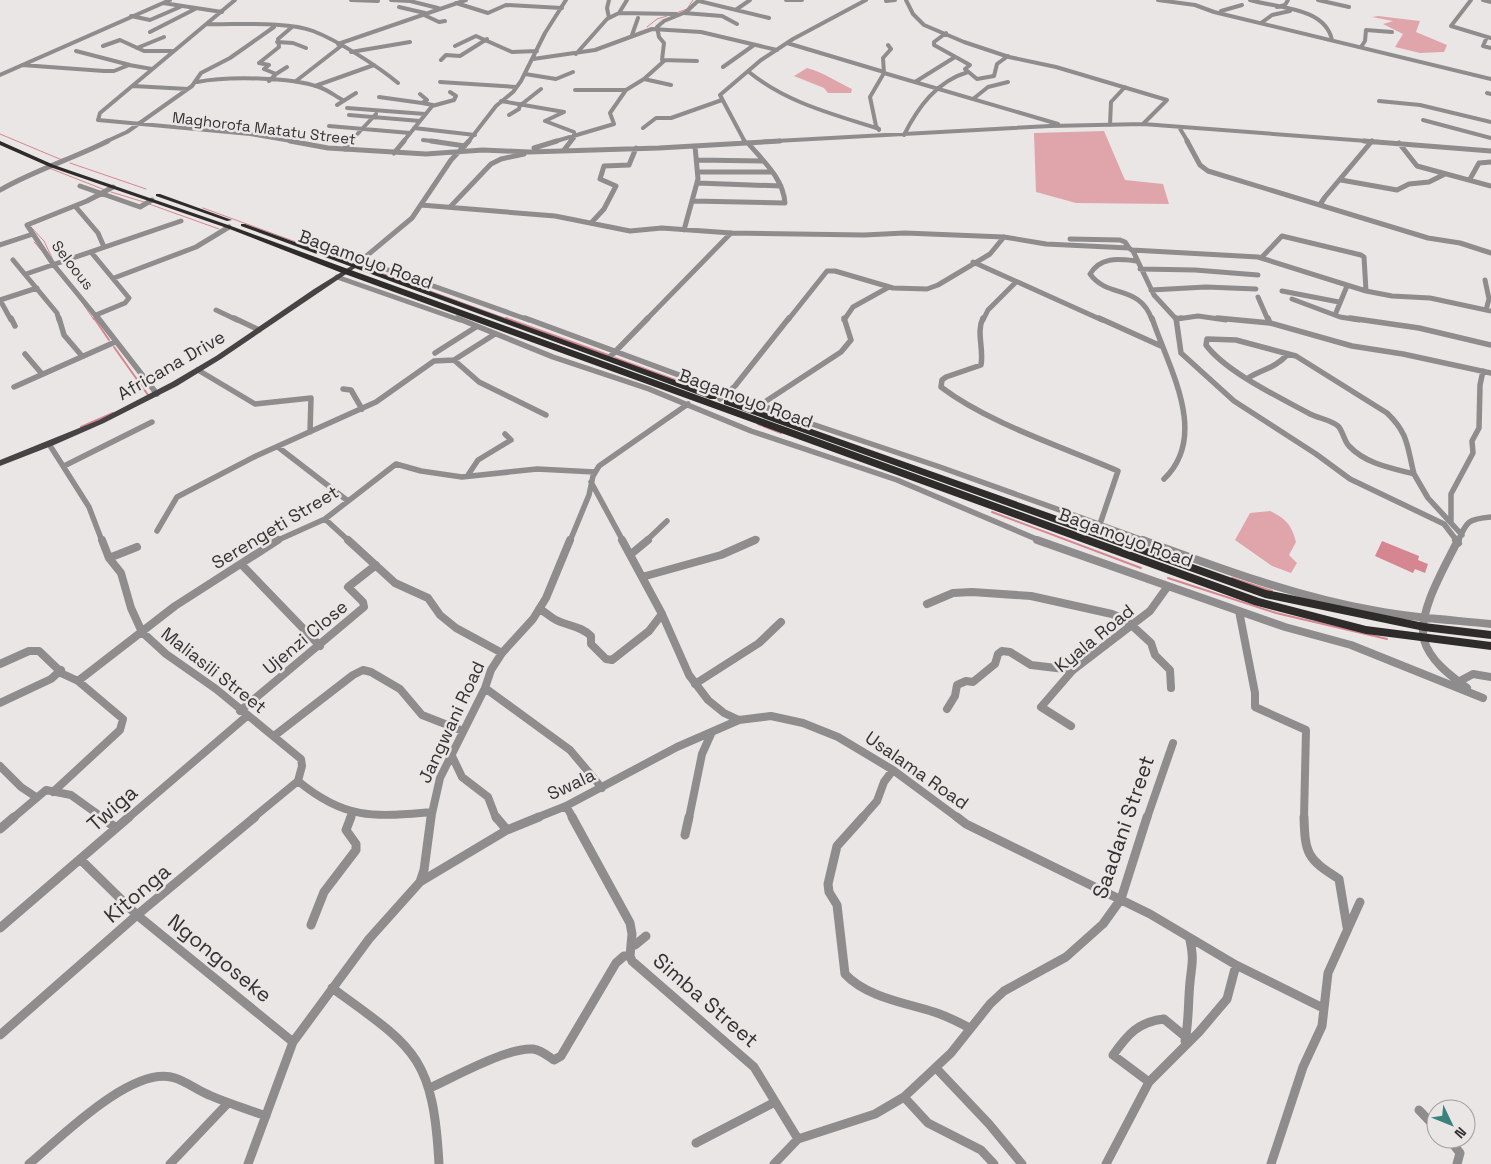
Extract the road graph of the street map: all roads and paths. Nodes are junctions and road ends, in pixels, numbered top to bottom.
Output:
1 (170, 0) edge
2 (235, 0) edge
3 (351, 0) edge
4 (360, 0) edge
5 (391, 0) edge
6 (466, 0) edge
7 (566, 0) edge
8 (609, 0) edge
9 (627, 0) edge
10 (699, 0) edge
11 (751, 0) edge
12 (786, 0) edge
13 (802, 0) edge
14 (866, 0) edge
15 (895, 0) edge
16 (906, 0) edge
17 (1158, 0) edge
18 (1191, 0) edge
19 (1250, 0) edge
20 (1288, 0) edge
21 (1318, 0) edge
22 (1471, 0) edge
23 (1483, 0) edge
24 (379, 1) edge
25 (410, 1) edge
26 (886, 1) edge
27 (1491, 2) edge
28 (162, 3) junction
29 (456, 3) junction
30 (1183, 3) junction
31 (375, 5) dead end
32 (1242, 5) dead end
33 (354, 6) dead end
34 (180, 7) junction
35 (399, 7) dead end
36 (1277, 7) junction
37 (1349, 7) dead end
38 (438, 8) junction
39 (562, 8) junction
40 (195, 9) junction
41 (737, 9) junction
42 (1291, 11) junction
43 (222, 12) junction
44 (1216, 12) junction
45 (619, 13) junction
46 (424, 14) junction
47 (682, 14) junction
48 (130, 16) junction
49 (609, 18) junction
50 (638, 18) dead end
51 (769, 18) dead end
52 (150, 20) junction
53 (445, 21) dead end
54 (1261, 23) junction
55 (166, 24) junction
56 (207, 24) junction
57 (738, 24) dead end
58 (274, 27) junction
59 (292, 27) junction
60 (657, 28) junction
61 (150, 32) dead end
62 (1392, 32) dead end
63 (946, 33) junction
64 (632, 35) junction
65 (164, 37) dead end
66 (1489, 37) edge
67 (487, 40) junction
68 (1332, 40) junction
69 (277, 42) junction
70 (410, 42) dead end
71 (787, 43) junction
72 (339, 45) junction
73 (754, 45) junction
74 (888, 45) dead end
75 (103, 46) dead end
76 (455, 46) dead end
77 (1361, 47) junction
78 (137, 48) junction
79 (306, 48) dead end
80 (1491, 48) edge
81 (777, 50) junction
82 (76, 51) dead end
83 (173, 51) junction
84 (536, 51) junction
85 (351, 52) junction
86 (576, 54) junction
87 (1008, 56) junction
88 (955, 57) junction
89 (533, 59) junction
90 (440, 60) dead end
91 (664, 61) junction
92 (697, 61) dead end
93 (22, 65) junction
94 (129, 65) junction
95 (374, 66) junction
96 (287, 67) dead end
97 (723, 67) dead end
98 (152, 69) junction
99 (574, 72) dead end
100 (749, 72) junction
101 (884, 72) junction
102 (968, 72) junction
103 (276, 74) junction
104 (525, 74) junction
105 (0, 75) edge
106 (644, 79) junction
107 (1491, 79) edge
108 (269, 81) junction
109 (296, 81) junction
110 (197, 82) junction
111 (440, 82) dead end
112 (915, 82) junction
113 (1008, 82) dead end
114 (398, 83) dead end
115 (671, 85) dead end
116 (133, 86) junction
117 (315, 86) junction
118 (516, 87) junction
119 (1124, 87) junction
120 (940, 88) junction
121 (188, 89) junction
122 (541, 89) dead end
123 (575, 90) dead end
124 (626, 90) junction
125 (450, 92) dead end
126 (356, 93) dead end
127 (420, 94) dead end
128 (379, 97) dead end
129 (973, 99) junction
130 (343, 100) junction
131 (722, 100) junction
132 (501, 101) junction
133 (1379, 101) dead end
134 (422, 103) junction
135 (521, 104) junction
136 (337, 105) dead end
137 (432, 106) junction
138 (347, 108) dead end
139 (380, 110) junction
140 (425, 114) junction
141 (349, 115) dead end
142 (509, 115) dead end
143 (374, 117) junction
144 (1423, 120) dead end
145 (420, 121) junction
146 (1491, 122) edge
147 (140, 124) junction
148 (1143, 124) junction
149 (1110, 125) junction
150 (329, 126) dead end
151 (1061, 126) junction
152 (1179, 127) junction
153 (365, 128) junction
154 (414, 128) junction
155 (643, 128) dead end
156 (879, 129) junction
157 (410, 133) junction
158 (475, 135) junction
159 (574, 135) junction
160 (904, 135) junction
161 (0, 137) edge
162 (887, 137) junction
163 (1491, 138) edge
164 (423, 140) dead end
165 (1372, 141) junction
166 (0, 143) edge
167 (746, 143) junction
168 (1399, 143) junction
169 (465, 146) junction
170 (695, 146) junction
171 (636, 148) junction
172 (344, 149) junction
173 (564, 150) junction
174 (1491, 151) edge
175 (460, 152) junction
176 (519, 152) junction
177 (529, 152) junction
178 (394, 153) junction
179 (698, 160) junction
180 (762, 160) junction
181 (62, 162) junction
182 (1491, 162) edge
183 (52, 166) junction
184 (698, 172) junction
185 (772, 172) junction
186 (1446, 174) junction
187 (1470, 179) junction
188 (1341, 180) junction
189 (697, 183) junction
190 (80, 186) dead end
191 (781, 186) junction
192 (1491, 186) edge
193 (113, 187) junction
194 (0, 190) edge
195 (103, 194) junction
196 (152, 200) junction
197 (693, 202) junction
198 (421, 205) junction
199 (75, 206) junction
200 (452, 206) junction
201 (1323, 206) junction
202 (181, 221) dead end
203 (592, 222) junction
204 (229, 228) junction
205 (684, 230) junction
206 (730, 233) junction
207 (33, 234) junction
208 (1004, 237) junction
209 (1070, 238) dead end
210 (0, 245) edge
211 (104, 248) junction
212 (1130, 249) junction
213 (91, 252) junction
214 (1491, 253) edge
215 (1262, 257) junction
216 (13, 260) dead end
217 (1136, 261) junction
218 (358, 262) junction
219 (973, 262) junction
220 (54, 264) junction
221 (1140, 269) junction
222 (345, 272) junction
223 (26, 274) junction
224 (1258, 275) dead end
225 (337, 277) junction
226 (114, 278) junction
227 (1485, 280) dead end
228 (1016, 282) junction
229 (1347, 286) junction
230 (889, 287) junction
231 (37, 288) junction
232 (1256, 289) dead end
233 (1151, 290) junction
234 (1282, 291) dead end
235 (1366, 292) junction
236 (1258, 297) dead end
237 (1292, 299) dead end
238 (0, 300) edge
239 (1339, 302) junction
240 (216, 310) dead end
241 (1489, 311) edge
242 (96, 315) junction
243 (1334, 315) junction
244 (1177, 319) junction
245 (1270, 322) junction
246 (14, 326) dead end
247 (476, 327) junction
248 (258, 330) junction
249 (495, 334) junction
250 (115, 342) junction
251 (1491, 344) edge
252 (1161, 346) junction
253 (616, 351) junction
254 (435, 353) dead end
255 (25, 354) dead end
256 (1288, 354) junction
257 (82, 356) junction
258 (609, 358) junction
259 (454, 360) junction
260 (198, 370) junction
261 (1483, 371) junction
262 (1491, 373) edge
263 (42, 374) junction
264 (1248, 378) junction
265 (14, 387) dead end
266 (343, 389) dead end
267 (729, 392) junction
268 (156, 394) junction
269 (720, 399) junction
270 (688, 404) junction
271 (760, 405) junction
272 (362, 409) junction
273 (546, 415) dead end
274 (152, 422) dead end
275 (310, 432) junction
276 (504, 434) dead end
277 (49, 444) junction
278 (278, 447) junction
279 (0, 464) edge
280 (64, 466) junction
281 (595, 472) junction
282 (1415, 474) junction
283 (468, 475) junction
284 (1164, 479) dead end
285 (591, 482) junction
286 (348, 501) junction
287 (1491, 517) edge
288 (324, 519) junction
289 (667, 520) dead end
290 (1451, 521) junction
291 (1100, 524) junction
292 (157, 531) dead end
293 (1462, 535) junction
294 (757, 539) dead end
295 (1458, 543) junction
296 (137, 547) dead end
297 (630, 555) junction
298 (109, 558) junction
299 (376, 564) junction
300 (242, 565) junction
301 (642, 576) junction
302 (1168, 586) junction
303 (927, 604) dead end
304 (539, 609) junction
305 (1239, 611) junction
306 (662, 614) junction
307 (781, 622) dead end
308 (1425, 622) junction
309 (1131, 624) junction
310 (1491, 624) edge
311 (142, 632) junction
312 (1491, 635) edge
313 (1423, 638) junction
314 (320, 646) junction
315 (1491, 646) edge
316 (502, 653) junction
317 (0, 664) edge
318 (61, 670) junction
319 (1074, 670) junction
320 (1491, 677) edge
321 (78, 681) junction
322 (1458, 682) junction
323 (695, 684) junction
324 (485, 688) junction
325 (1171, 688) dead end
326 (1487, 700) edge
327 (0, 703) edge
328 (947, 709) dead end
329 (240, 711) junction
330 (247, 716) junction
331 (739, 720) junction
332 (1071, 726) dead end
333 (463, 731) junction
334 (711, 734) junction
335 (274, 736) junction
336 (1173, 743) dead end
337 (451, 754) junction
338 (0, 766) edge
339 (893, 770) junction
340 (298, 781) junction
341 (602, 788) junction
342 (53, 792) junction
343 (36, 797) junction
344 (566, 806) junction
345 (432, 812) junction
346 (352, 814) junction
347 (116, 828) junction
348 (0, 829) edge
349 (507, 830) junction
350 (685, 835) dead end
351 (80, 859) junction
352 (420, 882) junction
353 (1121, 899) junction
354 (1360, 902) dead end
355 (137, 915) junction
356 (311, 925) dead end
357 (1347, 927) junction
358 (0, 928) edge
359 (646, 936) dead end
360 (1190, 940) junction
361 (634, 945) junction
362 (630, 956) junction
363 (1236, 965) junction
364 (332, 988) junction
365 (1323, 1008) junction
366 (970, 1028) junction
367 (0, 1034) edge
368 (1186, 1038) junction
369 (293, 1042) junction
370 (1182, 1050) junction
371 (936, 1068) junction
372 (1149, 1082) junction
373 (430, 1088) junction
374 (904, 1097) junction
375 (774, 1102) junction
376 (228, 1103) junction
377 (1419, 1110) dead end
378 (266, 1116) junction
379 (1426, 1117) edge
380 (798, 1139) junction
381 (696, 1143) dead end
382 (1457, 1149) edge
383 (30, 1164) edge
384 (170, 1164) edge
385 (248, 1164) edge
386 (440, 1164) edge
387 (774, 1164) edge
388 (994, 1164) edge
389 (1022, 1164) edge
390 (1106, 1164) edge
391 (1271, 1164) edge
392 (1457, 1164) edge

1 - 28 street
2 - 43 street, Maghorofa Matatu Street
3 - 4 street
4 - 24 street
4 - 33 street
5 - 25 street
6 - 29 street
7 - 39 street
8 - 49 street
9 - 45 street
10 - 41 street
10 - 47 street
11 - 41 street
12 - 13 street
14 - 71 street
15 - 26 street
16 - 63 street
17 - 30 street
18 - 30 street
19 - 36 street
20 - 36 street
21 - 37 street
22 - 66 street
23 - 27 street
24 - 31 street
25 - 38 street
28 - 34 street
28 - 48 street
29 - 38 street
29 - 39 street
30 - 44 street
32 - 44 street
34 - 40 street
34 - 52 street
35 - 46 street
36 - 42 street
38 - 46 street
39 - 84 street
40 - 43 street
40 - 55 street
41 - 51 street
42 - 54 street
42 - 68 street
43 - 56 street, Maghorofa Matatu Street
44 - 54 street
45 - 47 street
45 - 49 street
46 - 53 street
46 - 72 street
47 - 57 street
47 - 60 street
48 - 52 street
48 - 93 street
49 - 86 street
50 - 64 street
52 - 55 street
54 - 68 street
55 - 61 street
56 - 58 street
56 - 83 street, Maghorofa Matatu Street
58 - 59 street
58 - 110 street
59 - 69 street
59 - 72 street
60 - 64 street
60 - 73 street
60 - 91 street
62 - 77 street
63 - 87 street
63 - 88 street
64 - 86 street
65 - 78 street
66 - 80 street
67 - 76 street
67 - 84 street
67 - 90 street
68 - 77 street
69 - 79 street
69 - 103 street
70 - 85 street
71 - 81 street
71 - 101 street
72 - 85 street
72 - 109 street
73 - 81 street
73 - 97 street
74 - 101 street
75 - 78 street
77 - 107 street
78 - 83 street
81 - 100 street
82 - 94 street
83 - 98 street, Maghorofa Matatu Street
84 - 89 street
85 - 95 street
86 - 89 street
87 - 102 street
87 - 119 street
88 - 102 street
88 - 112 street
89 - 104 street
91 - 92 street
91 - 106 street
93 - 94 street
93 - 105 street
94 - 98 street
95 - 114 street
95 - 117 street
96 - 103 street
98 - 116 street, Maghorofa Matatu Street
99 - 104 street
100 - 131 street
100 - 156 street
101 - 112 street
101 - 156 street
102 - 120 street
103 - 108 street
104 - 118 street
106 - 115 street
106 - 124 street
108 - 109 street
108 - 110 street
109 - 117 street
110 - 121 street
111 - 118 street
112 - 120 street
113 - 129 street
116 - 121 street
116 - 147 street, Maghorofa Matatu Street
117 - 130 street
118 - 132 street
119 - 148 street
119 - 149 street
120 - 129 street
120 - 160 street
121 - 147 street
122 - 135 street
123 - 124 street
124 - 159 street
125 - 137 street
126 - 130 street
127 - 134 street
128 - 134 street
129 - 151 street
130 - 136 street
131 - 155 street
131 - 167 street
132 - 135 street
132 - 158 street
133 - 146 street
134 - 137 street
135 - 142 street
135 - 159 street
137 - 140 street
138 - 139 street
139 - 140 street
139 - 143 street
140 - 145 street
141 - 143 street
143 - 145 street
143 - 153 street
144 - 163 street
145 - 154 street
147 - 172 street, Maghorofa Matatu Street
147 - 181 street
148 - 149 street
148 - 152 street
149 - 151 street
150 - 153 street
151 - 160 street
152 - 165 street
152 - 201 street
153 - 157 street
153 - 172 street
154 - 157 street
154 - 158 street
156 - 162 street
157 - 178 street
158 - 169 street
159 - 173 street
159 - 176 street
160 - 162 street
161 - 181 highway, Bagamoyo Road
162 - 167 street
164 - 169 street
165 - 168 street
165 - 188 street
166 - 183 highway, Bagamoyo Road
167 - 170 street
167 - 180 street
168 - 174 street
168 - 186 street
169 - 175 street
170 - 171 street
170 - 179 street
171 - 173 street
171 - 203 street
172 - 178 street, Maghorofa Matatu Street
173 - 177 street
175 - 176 street, Maghorofa Matatu Street
175 - 178 street, Maghorofa Matatu Street
175 - 198 street
176 - 177 street, Maghorofa Matatu Street
177 - 200 street
179 - 180 street
179 - 184 street
180 - 185 street
181 - 183 street
181 - 218 highway, Bagamoyo Road
182 - 187 street
183 - 193 highway, Bagamoyo Road
183 - 194 street
184 - 185 street
184 - 189 street
185 - 191 street
186 - 187 street
186 - 188 street
187 - 192 street
188 - 201 street
189 - 191 street
189 - 197 street
190 - 195 street
191 - 197 street
193 - 195 street, Seloous
193 - 196 highway, Bagamoyo Road
195 - 196 street
195 - 199 street, Seloous
196 - 204 highway, Bagamoyo Road
197 - 205 street
198 - 200 street
198 - 218 street
199 - 207 street, Seloous
199 - 211 street
200 - 203 street
201 - 214 street
202 - 211 street
203 - 205 street
204 - 222 highway, Bagamoyo Road
204 - 226 street
205 - 206 street
206 - 208 street
206 - 253 street
207 - 210 street
207 - 220 street, Seloous
208 - 212 street
208 - 219 street
209 - 212 street
211 - 213 street
212 - 215 street
212 - 217 street
213 - 220 street
213 - 226 street
215 - 229 street
215 - 235 street
216 - 223 street
217 - 221 street
217 - 252 street
218 - 222 main road, Africana Drive
218 - 253 street
218 - 258 highway, Bagamoyo Road
219 - 228 street
219 - 230 street
220 - 223 street
220 - 242 street, Seloous
221 - 224 street
221 - 233 street
222 - 225 main road, Africana Drive
222 - 313 highway, Bagamoyo Road
223 - 231 street
225 - 247 street
225 - 248 main road, Africana Drive
226 - 242 street
227 - 241 street
228 - 252 street
228 - 291 street
229 - 235 street
229 - 239 street
230 - 267 street
230 - 271 street
231 - 238 street
231 - 257 street
232 - 233 street
233 - 244 street
234 - 239 street
235 - 241 street
236 - 245 street
237 - 243 street
238 - 246 street
239 - 243 street
240 - 248 street
242 - 250 street, Seloous
243 - 251 street
244 - 245 street
244 - 295 street
245 - 261 street
247 - 249 street
247 - 254 street
248 - 260 main road, Africana Drive
249 - 259 street
249 - 270 street
250 - 257 street
250 - 268 street, Seloous
252 - 284 street
253 - 258 street
253 - 267 street
255 - 263 street
256 - 264 street
256 - 264 street
256 - 282 street
257 - 263 street
258 - 269 highway, Bagamoyo Road
259 - 272 street
259 - 273 street
260 - 268 main road, Africana Drive
260 - 275 street
261 - 262 street
261 - 290 street
263 - 265 street
264 - 282 street
266 - 272 street
267 - 269 street
267 - 271 street
268 - 277 main road, Africana Drive
269 - 308 highway, Bagamoyo Road
270 - 281 street, Jangwani Road
270 - 302 street
271 - 291 street
272 - 275 street
274 - 280 street
275 - 278 street
276 - 283 street
277 - 279 main road, Africana Drive
277 - 280 street, Maliasili Street
278 - 286 street
278 - 292 street
280 - 298 street, Maliasili Street
281 - 283 street, Serengeti Street
281 - 285 street, Jangwani Road
282 - 290 street
283 - 286 street, Serengeti Street
285 - 297 street
285 - 304 street, Jangwani Road
286 - 288 street, Serengeti Street
287 - 293 street
288 - 299 street
288 - 300 street, Serengeti Street
289 - 297 street
290 - 293 street
291 - 308 street
293 - 295 street
294 - 301 street
295 - 308 street
296 - 298 street
297 - 301 street
298 - 311 street, Maliasili Street
299 - 314 street, Ujenzi Close
299 - 316 street
300 - 311 street, Serengeti Street
300 - 314 street
301 - 306 street
302 - 305 street
302 - 309 street, Kyala Road
303 - 309 street
304 - 306 street
304 - 316 street, Jangwani Road
305 - 326 street
305 - 357 street
306 - 323 street
307 - 323 street
308 - 310 street
308 - 312 highway, Bagamoyo Road
308 - 313 street
309 - 319 street, Kyala Road
309 - 325 street
311 - 321 street, Serengeti Street
311 - 329 street, Maliasili Street
313 - 315 highway, Bagamoyo Road
313 - 322 street
314 - 329 street, Ujenzi Close
316 - 324 street, Jangwani Road
317 - 318 street
318 - 321 street
318 - 327 street
319 - 328 street
319 - 332 street, Kyala Road
320 - 322 street
321 - 342 street
322 - 326 street
323 - 331 street
324 - 333 street, Jangwani Road
324 - 341 street
329 - 330 street, Maliasili Street
330 - 335 street, Maliasili Street
330 - 347 street, Twiga
331 - 334 street, Swala
331 - 339 street, Usalama Road
333 - 335 street
333 - 337 street, Jangwani Road
334 - 341 street, Swala
334 - 350 street
335 - 340 street, Maliasili Street
336 - 353 street, Saadani Street
337 - 345 street, Jangwani Road
337 - 349 street
338 - 343 street
339 - 353 street, Usalama Road
339 - 366 street
340 - 346 street
340 - 355 street, Kitonga
341 - 344 street, Swala
342 - 343 street
342 - 347 street
343 - 348 street
344 - 349 street, Swala
344 - 361 street, Simba Street
345 - 346 street
345 - 352 street, Jangwani Road
346 - 356 street
347 - 351 street, Twiga
349 - 352 street, Swala
351 - 355 street, Ngongoseke
351 - 358 street, Twiga
352 - 364 street, Jangwani Road
353 - 360 street, Usalama Road
353 - 366 street, Saadani Street
354 - 357 street
355 - 367 street, Kitonga
355 - 369 street, Ngongoseke
357 - 365 street
359 - 361 street
360 - 363 street, Usalama Road
360 - 368 street
361 - 362 street, Simba Street
362 - 373 street
362 - 375 street, Simba Street
363 - 365 street, Usalama Road
363 - 370 street
364 - 369 street, Jangwani Road
364 - 373 street
365 - 391 street
366 - 371 street, Saadani Street
368 - 370 street
368 - 372 street
369 - 378 street, Jangwani Road
370 - 372 street
371 - 374 street, Saadani Street
371 - 389 street
372 - 390 street
373 - 386 street
374 - 380 street, Saadani Street
374 - 388 street
375 - 380 street, Simba Street
375 - 381 street
376 - 378 street
376 - 383 street
376 - 384 street
377 - 379 street
378 - 385 street, Jangwani Road
380 - 387 street, Saadani Street
382 - 392 street

